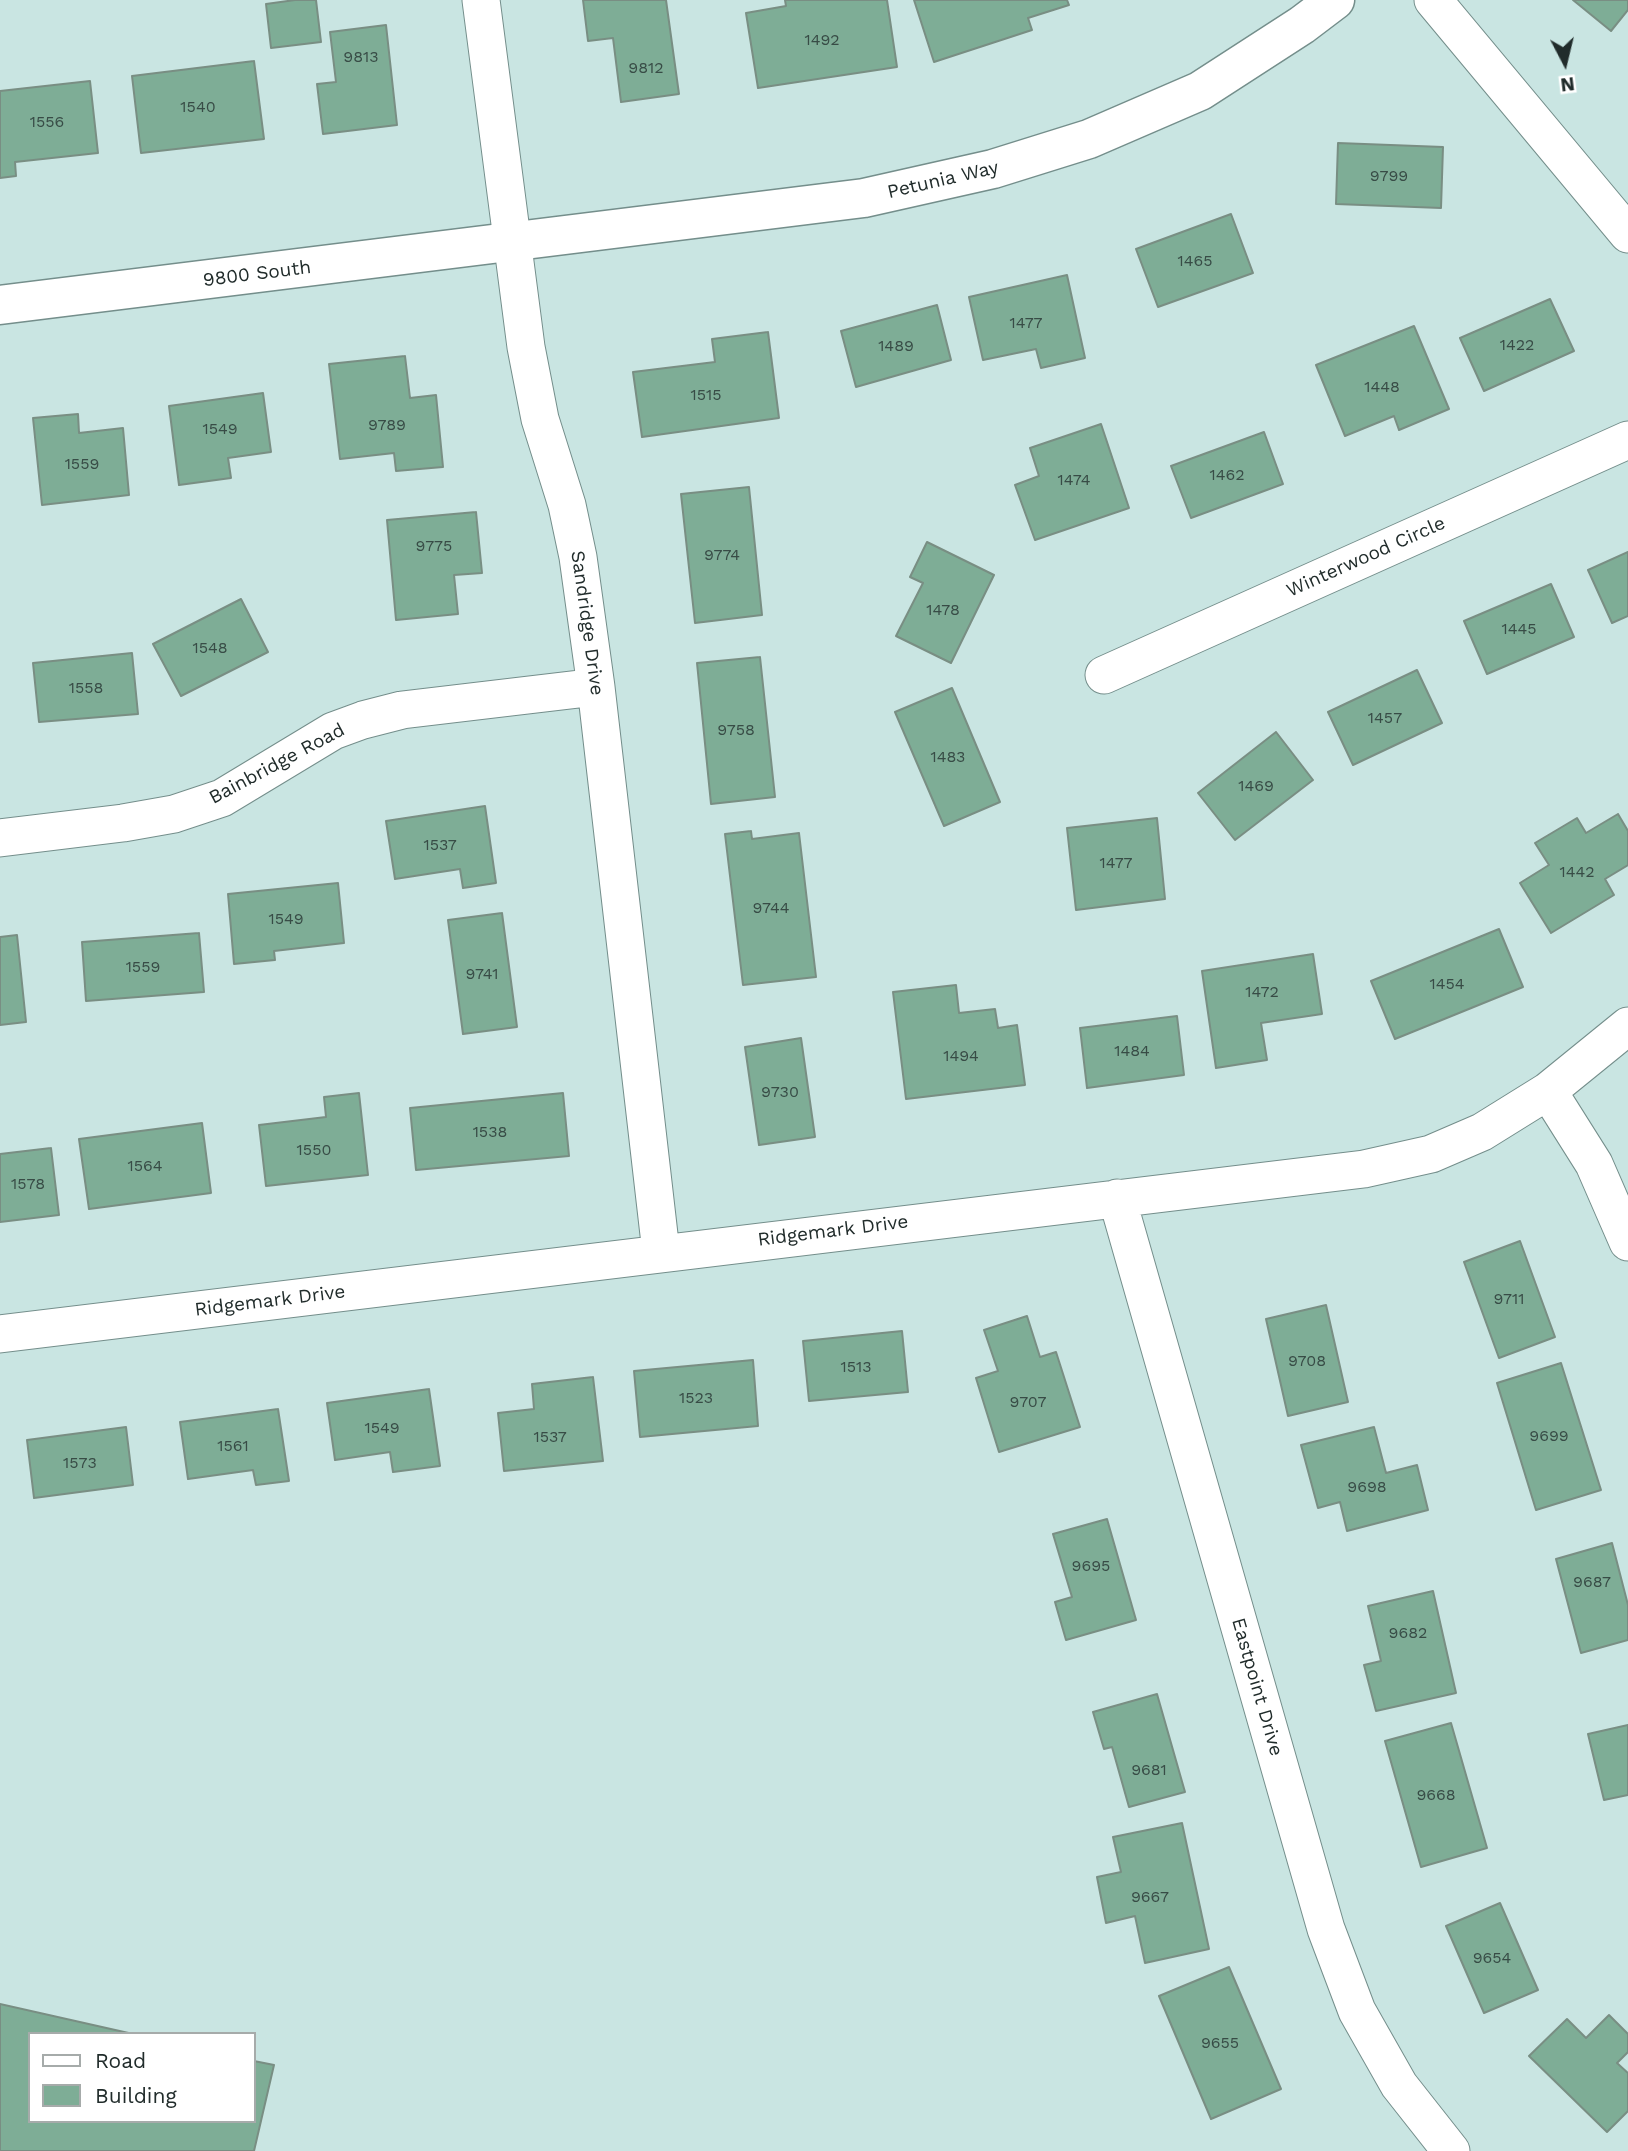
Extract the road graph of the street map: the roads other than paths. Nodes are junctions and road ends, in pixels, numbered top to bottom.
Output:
1 (481, 0) edge
2 (1335, 0) edge
3 (1433, 0) edge
4 (1628, 234) edge
5 (513, 243) junction
6 (0, 305) edge
7 (1628, 440) edge
8 (1104, 675) dead end
9 (596, 687) junction
10 (0, 838) edge
11 (1628, 1026) edge
12 (1548, 1091) junction
13 (1117, 1198) junction
14 (1628, 1242) edge
15 (661, 1252) junction
16 (0, 1334) edge
17 (1451, 2151) edge

1 - 5 street, Sandridge Drive
2 - 5 street, Petunia Way
3 - 4 street
5 - 6 street, 9800 South
5 - 9 street, Sandridge Drive
7 - 8 street, Winterwood Circle
9 - 10 street, Bainbridge Road
9 - 15 street, Sandridge Drive
11 - 12 street, Ridgemark Drive
12 - 13 street, Ridgemark Drive
12 - 14 street
13 - 15 street, Ridgemark Drive
13 - 17 street, Eastpoint Drive
15 - 16 street, Ridgemark Drive

